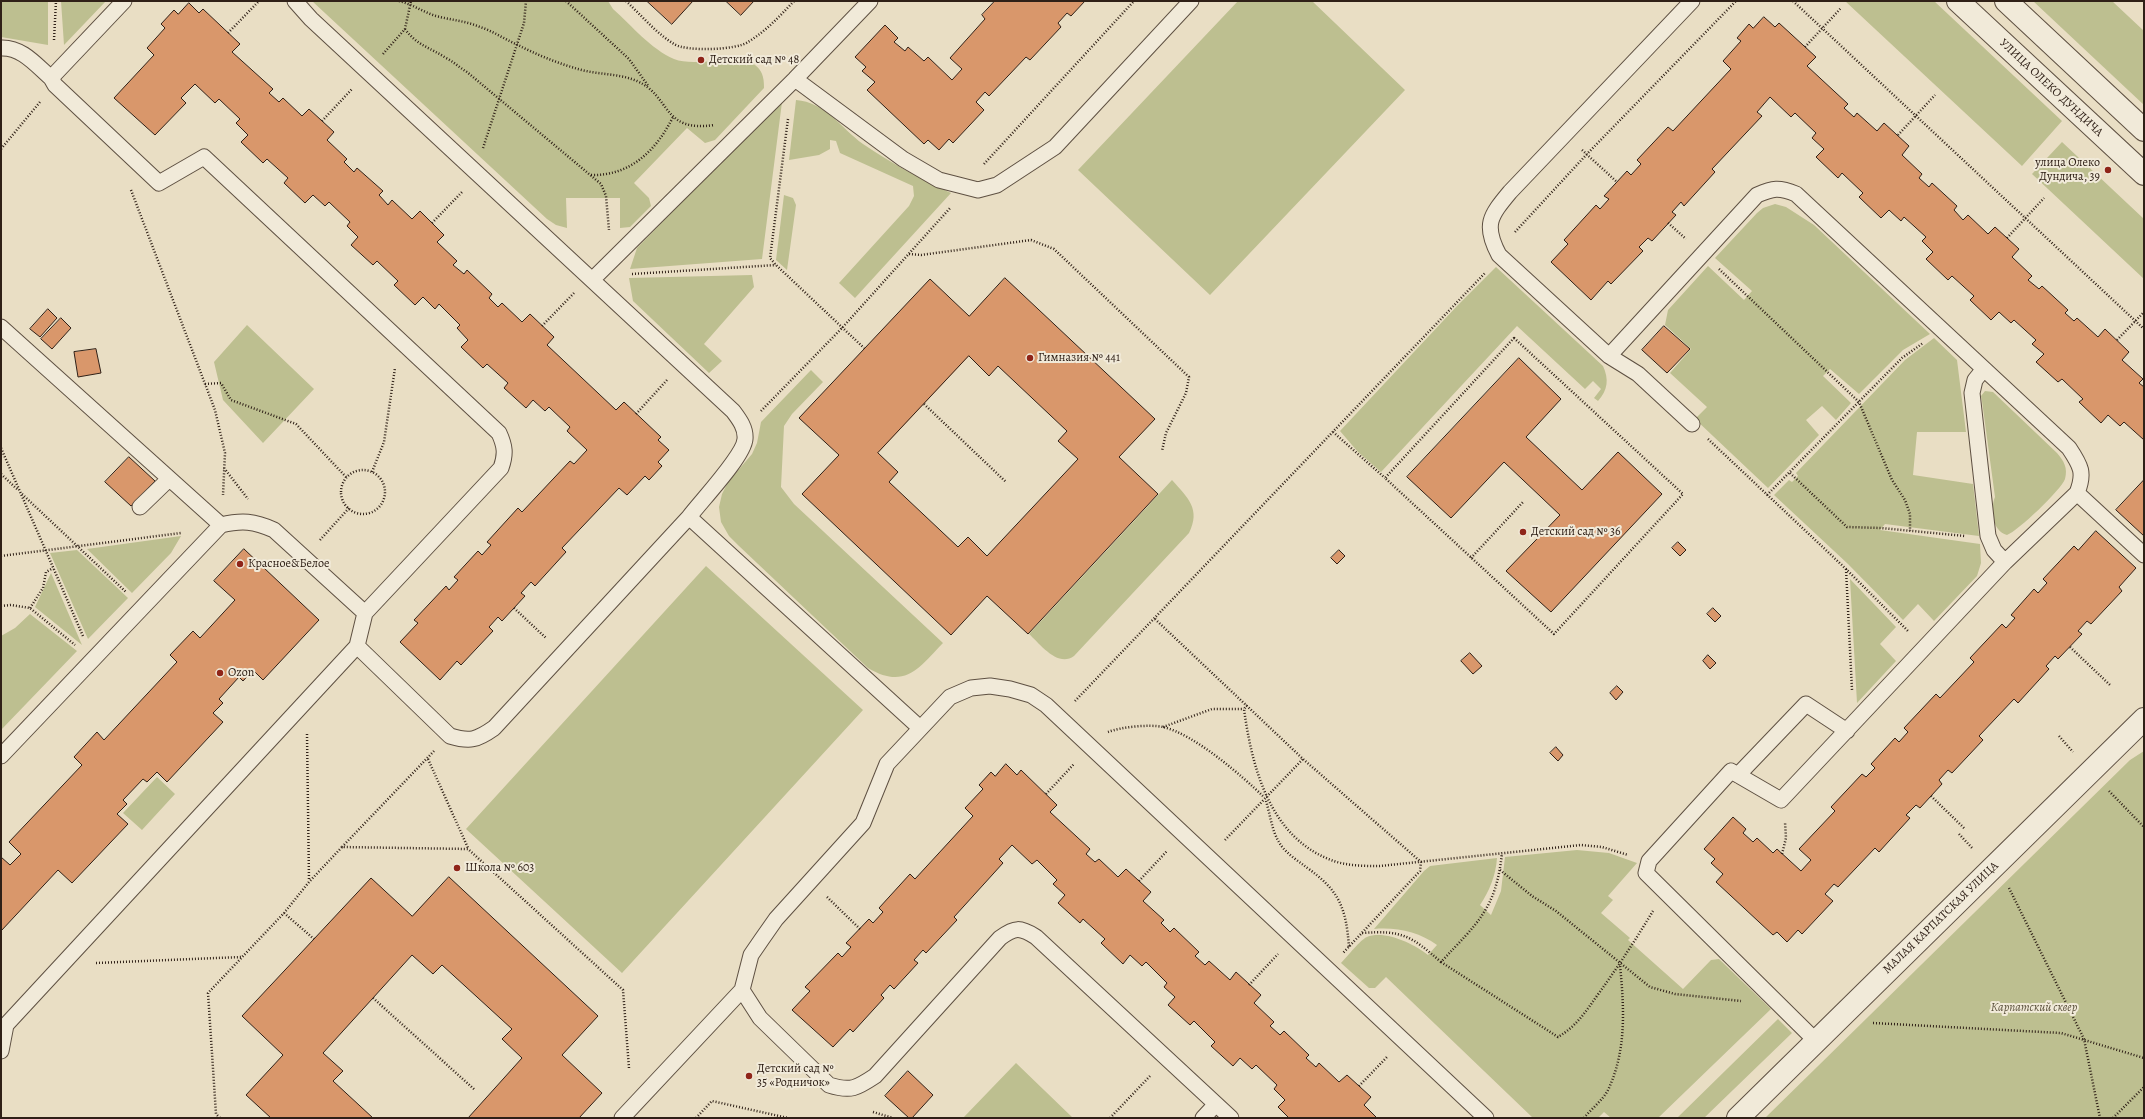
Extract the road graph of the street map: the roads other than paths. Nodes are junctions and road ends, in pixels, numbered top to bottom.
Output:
1 (124, 1) edge
2 (295, 1) edge
3 (870, 1) edge
4 (1191, 1) edge
5 (1692, 1) edge
6 (1958, 1) edge
7 (2006, 1) edge
8 (1, 48) edge
9 (794, 79) junction
10 (53, 81) junction
11 (2144, 130) edge
12 (2144, 174) edge
13 (592, 280) junction
14 (2, 329) edge
15 (1609, 356) junction
16 (1984, 370) junction
17 (1692, 424) road end
18 (169, 479) junction
19 (2077, 493) junction
20 (140, 508) dead end
21 (689, 517) junction
22 (221, 525) junction
23 (2144, 555) edge
24 (2005, 562) junction
25 (365, 613) junction
26 (357, 646) junction
27 (2144, 719) edge
28 (1851, 727) junction
29 (920, 728) junction
30 (1, 756) edge
31 (1738, 774) junction
32 (742, 990) junction
33 (3, 1023) edge
34 (1816, 1041) junction
35 (1, 1051) edge
36 (1216, 1104) junction
37 (622, 1118) edge
38 (1203, 1118) edge
39 (1231, 1118) edge
40 (1486, 1118) edge
41 (1738, 1118) edge

1 - 10 lane
2 - 13 lane
3 - 9 lane
4 - 9 lane
5 - 15 lane
6 - 12 street, УЛИЦА ОЛЕКО ДУНДИЧА
7 - 11 street
8 - 10 lane
9 - 13 lane
10 - 25 lane
13 - 21 lane
14 - 18 lane
15 - 16 lane
15 - 17 lane
16 - 19 lane
16 - 24 lane
18 - 20 lane
18 - 22 lane
19 - 23 lane
19 - 24 lane
21 - 26 lane
21 - 29 lane
22 - 25 lane
22 - 30 lane
24 - 28 lane
25 - 26 lane
26 - 33 lane
27 - 34 street, МАЛАЯ КАРПАТСКАЯ УЛИЦА
28 - 31 lane
28 - 31 lane
29 - 32 lane
29 - 40 lane
31 - 34 lane
32 - 36 lane
32 - 37 lane
33 - 35 lane
34 - 41 street, МАЛАЯ КАРПАТСКАЯ УЛИЦА
36 - 38 lane
36 - 39 lane

